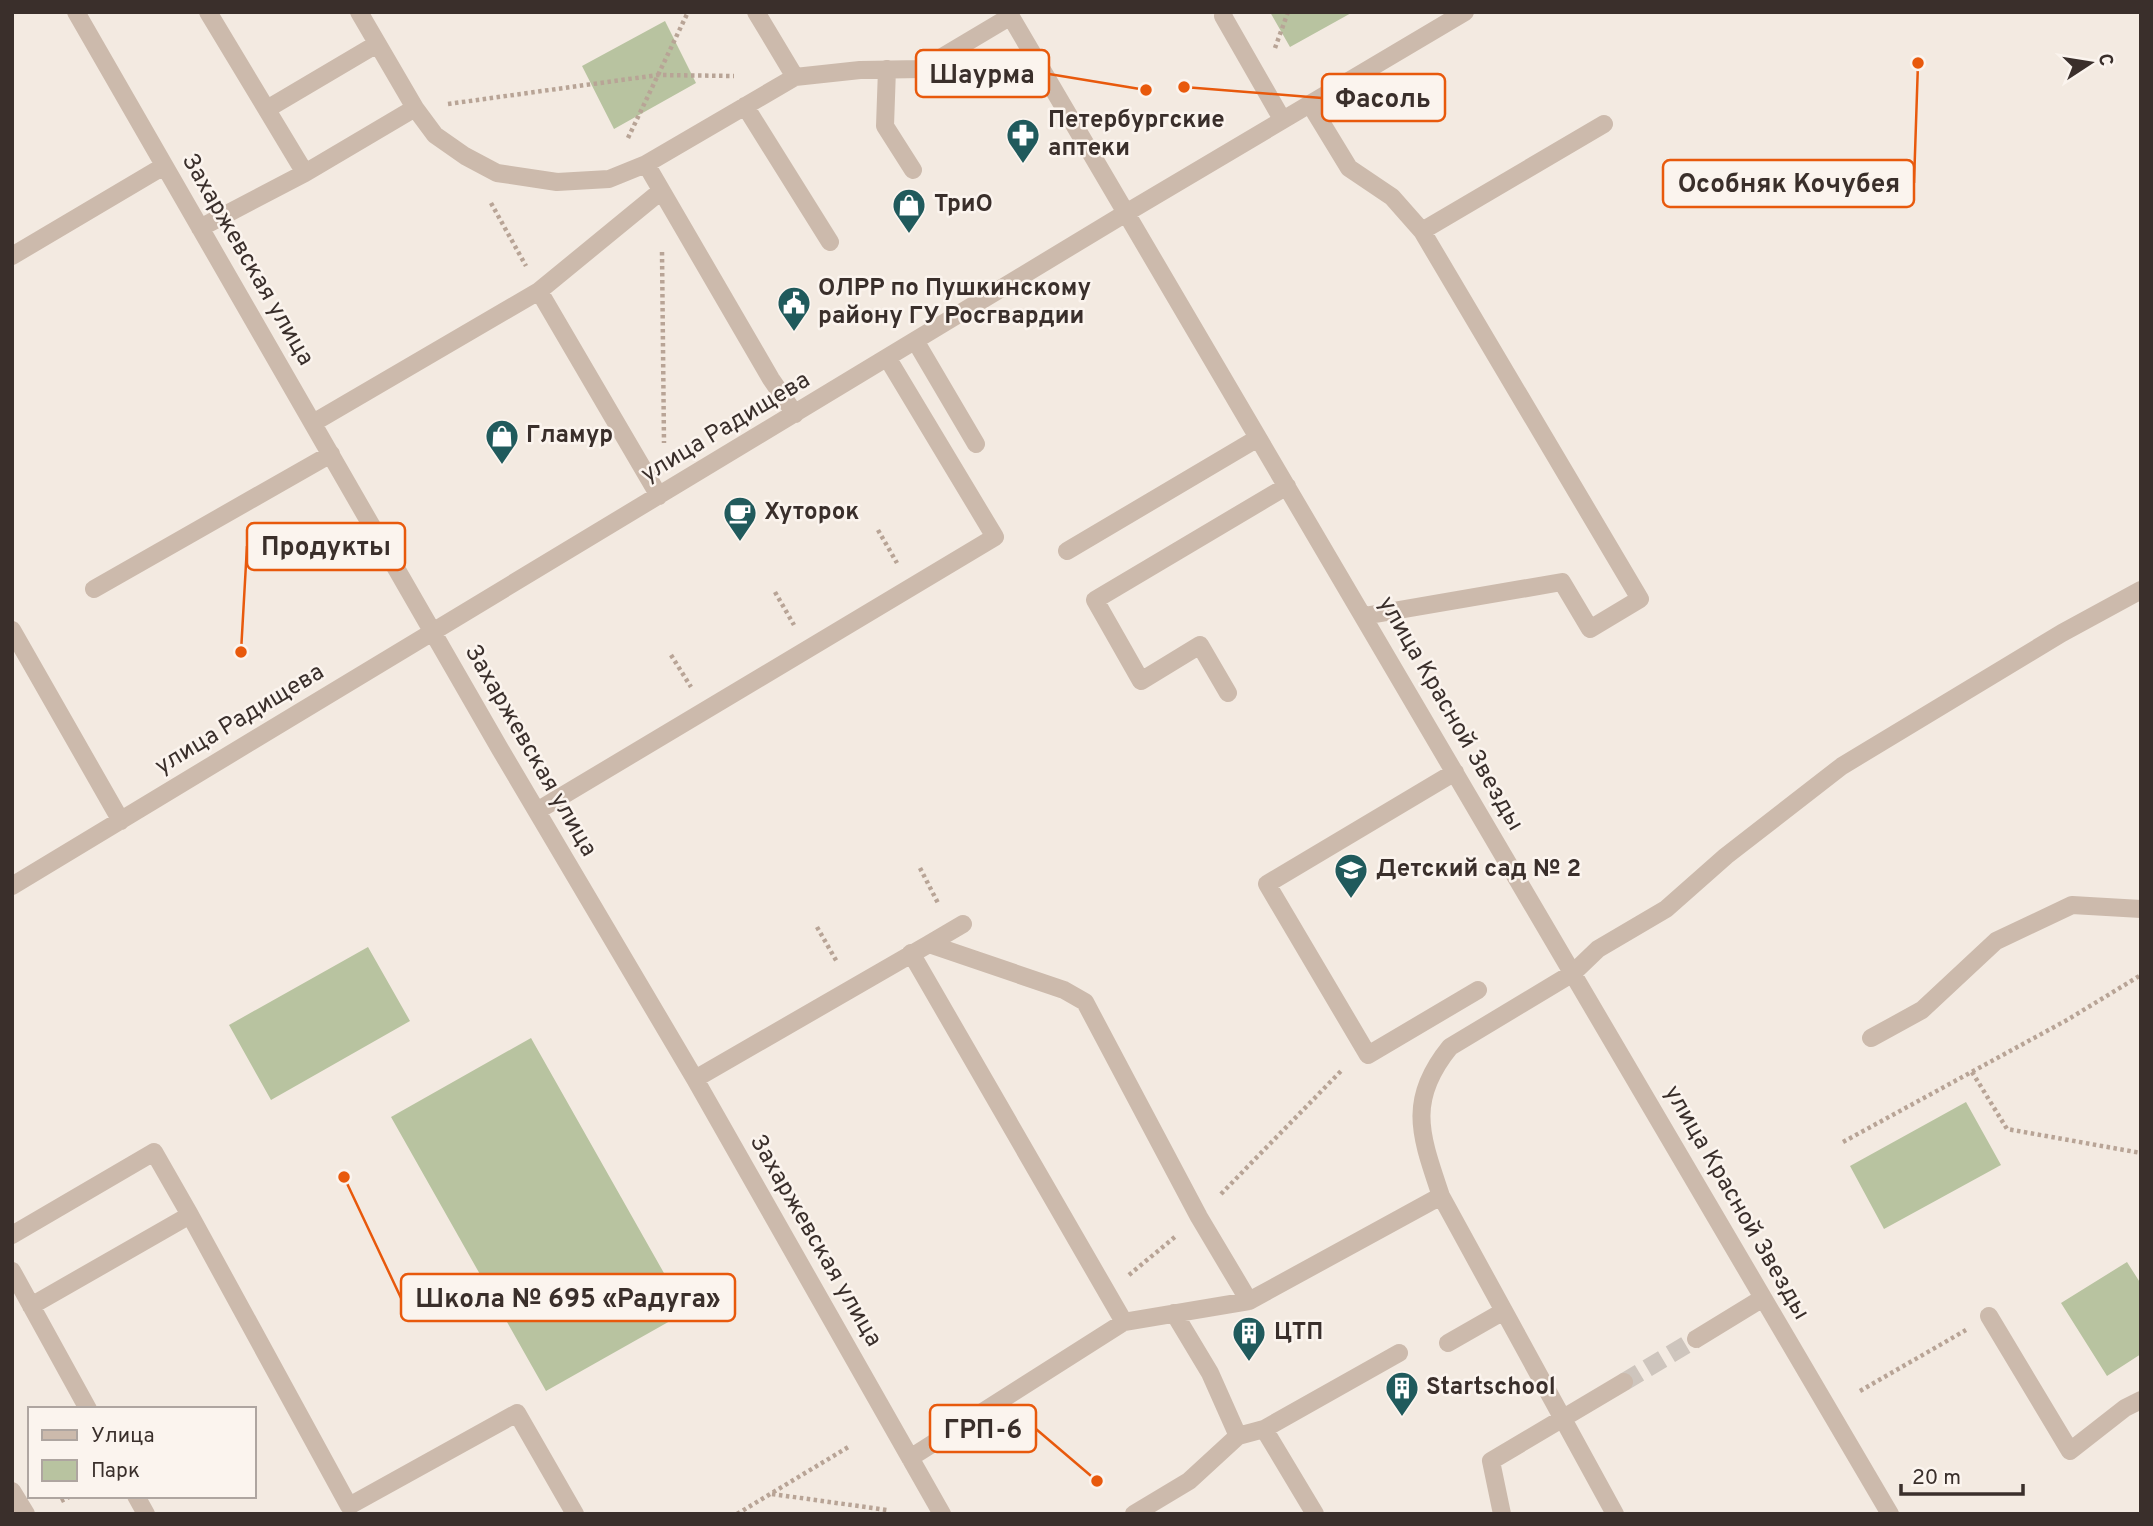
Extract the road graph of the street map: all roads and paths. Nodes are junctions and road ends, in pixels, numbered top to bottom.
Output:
1 (76, 12) edge
2 (208, 12) edge
3 (359, 12) edge
4 (688, 12) edge
5 (756, 12) edge
6 (1224, 12) edge
7 (1465, 12) edge
8 (1010, 14) edge
9 (377, 44) junction
10 (887, 69) junction
11 (659, 75) junction
12 (740, 76) dead end
13 (795, 76) junction
14 (1310, 104) junction
15 (745, 106) junction
16 (415, 108) junction
17 (267, 109) junction
18 (1282, 120) junction
19 (1604, 124) dead end
20 (465, 156) junction
21 (646, 164) junction
22 (164, 166) junction
23 (913, 170) dead end
24 (305, 173) junction
25 (609, 179) junction
26 (662, 191) junction
27 (1126, 213) junction
28 (200, 228) junction
29 (1422, 231) junction
30 (830, 242) dead end
31 (662, 244) dead end
32 (12, 256) edge
33 (539, 290) junction
34 (916, 342) junction
35 (888, 359) junction
36 (795, 414) junction
37 (313, 423) junction
38 (1258, 438) junction
39 (664, 444) dead end
40 (976, 444) dead end
41 (331, 454) junction
42 (1287, 486) junction
43 (659, 496) junction
44 (1067, 551) dead end
45 (94, 589) dead end
46 (2141, 590) edge
47 (1364, 616) junction
48 (12, 629) edge
49 (432, 631) junction
50 (1228, 693) dead end
51 (1455, 772) junction
52 (537, 811) junction
53 (121, 821) junction
54 (920, 868) dead end
55 (12, 886) edge
56 (2141, 909) edge
57 (817, 927) dead end
58 (958, 927) joint
59 (929, 944) junction
60 (911, 953) junction
61 (1573, 973) junction
62 (2141, 975) edge
63 (852, 987) junction
64 (1478, 990) dead end
65 (1871, 1038) dead end
66 (1368, 1055) junction
67 (1972, 1072) junction
68 (695, 1079) junction
69 (1843, 1142) dead end
70 (2141, 1153) edge
71 (1441, 1196) junction
72 (190, 1215) junction
73 (1199, 1217) junction
74 (12, 1235) edge
75 (12, 1271) edge
76 (1120, 1282) dead end
77 (1763, 1298) junction
78 (1249, 1301) junction
79 (32, 1306) junction
80 (1504, 1311) junction
81 (1174, 1313) junction
82 (1990, 1316) joint
83 (1124, 1322) junction
84 (1696, 1339) tunnel mouth
85 (1448, 1343) dead end
86 (1399, 1353) dead end
87 (1624, 1382) tunnel mouth
88 (1860, 1391) dead end
89 (2141, 1400) edge
90 (87, 1407) edge
91 (1563, 1418) junction
92 (1264, 1429) junction
93 (1238, 1436) junction
94 (850, 1446) dead end
95 (910, 1458) junction
96 (12, 1491) edge
97 (771, 1493) junction
98 (67, 1498) edge
99 (137, 1498) edge
100 (61, 1501) dead end
101 (887, 1510) dead end
102 (26, 1514) edge
103 (146, 1514) edge
104 (575, 1514) edge
105 (737, 1514) edge
106 (942, 1514) edge
107 (1134, 1514) edge
108 (1315, 1514) edge
109 (1502, 1514) edge
110 (1615, 1514) edge
111 (1890, 1514) edge

1 - 22 street, Захаржевская улица
2 - 17 street
3 - 9 street
4 - 11 path
5 - 13 street
6 - 18 street
7 - 14 street, улица Радищева
8 - 10 street
8 - 27 street, улица Красной Звезды
9 - 16 street
9 - 17 street
10 - 13 street
10 - 23 street
11 - 12 path
11 - 16 path
11 - 25 path
13 - 15 street
14 - 18 street, улица Радищева
14 - 29 street
15 - 21 street
15 - 30 street
16 - 20 street
16 - 24 street
17 - 24 street
18 - 27 street, улица Радищева
19 - 29 street
20 - 25 street
20 - 33 path
21 - 25 street
21 - 26 street
22 - 28 street, Захаржевская улица
22 - 32 street
24 - 28 street
26 - 33 street
26 - 36 street
27 - 34 street, улица Радищева
27 - 38 street, улица Красной Звезды
28 - 37 street, Захаржевская улица
29 - 47 street
31 - 39 path
33 - 37 street
33 - 43 street
34 - 35 street, улица Радищева
34 - 40 street
35 - 36 street, улица Радищева
35 - 52 street
36 - 43 street, улица Радищева
37 - 41 street, Захаржевская улица
38 - 42 street, улица Красной Звезды
38 - 44 street
41 - 45 street
41 - 49 street, Захаржевская улица
42 - 47 street, улица Красной Звезды
42 - 50 street
43 - 49 street, улица Радищева
46 - 61 street
47 - 51 street, улица Красной Звезды
48 - 53 street
49 - 52 street, Захаржевская улица
49 - 53 street, улица Радищева
51 - 61 street, улица Красной Звезды
51 - 66 street
52 - 68 street, Захаржевская улица
53 - 55 street, улица Радищева
54 - 58 path
56 - 65 street
57 - 63 path
58 - 59 street
59 - 60 street
59 - 73 street
60 - 63 street
60 - 83 street
61 - 71 street
61 - 77 street, улица Красной Звезды
62 - 67 path
63 - 68 street
64 - 66 street
66 - 73 path
67 - 69 path
67 - 70 path
68 - 95 street, Захаржевская улица
71 - 78 street
71 - 80 street
72 - 74 street
72 - 79 street
72 - 104 street
73 - 76 path
73 - 78 street
75 - 79 street
77 - 84 street
77 - 111 street, улица Красной Звезды
78 - 81 street
79 - 90 street
80 - 85 street
80 - 91 street
81 - 83 street
81 - 93 street
82 - 88 path
82 - 89 street
83 - 95 street
86 - 92 street
87 - 91 street
91 - 109 street
91 - 110 street
92 - 93 street
92 - 108 street
93 - 107 street
94 - 97 path
95 - 106 street, Захаржевская улица
96 - 102 street
97 - 101 path
97 - 105 path
98 - 100 path
99 - 103 street

